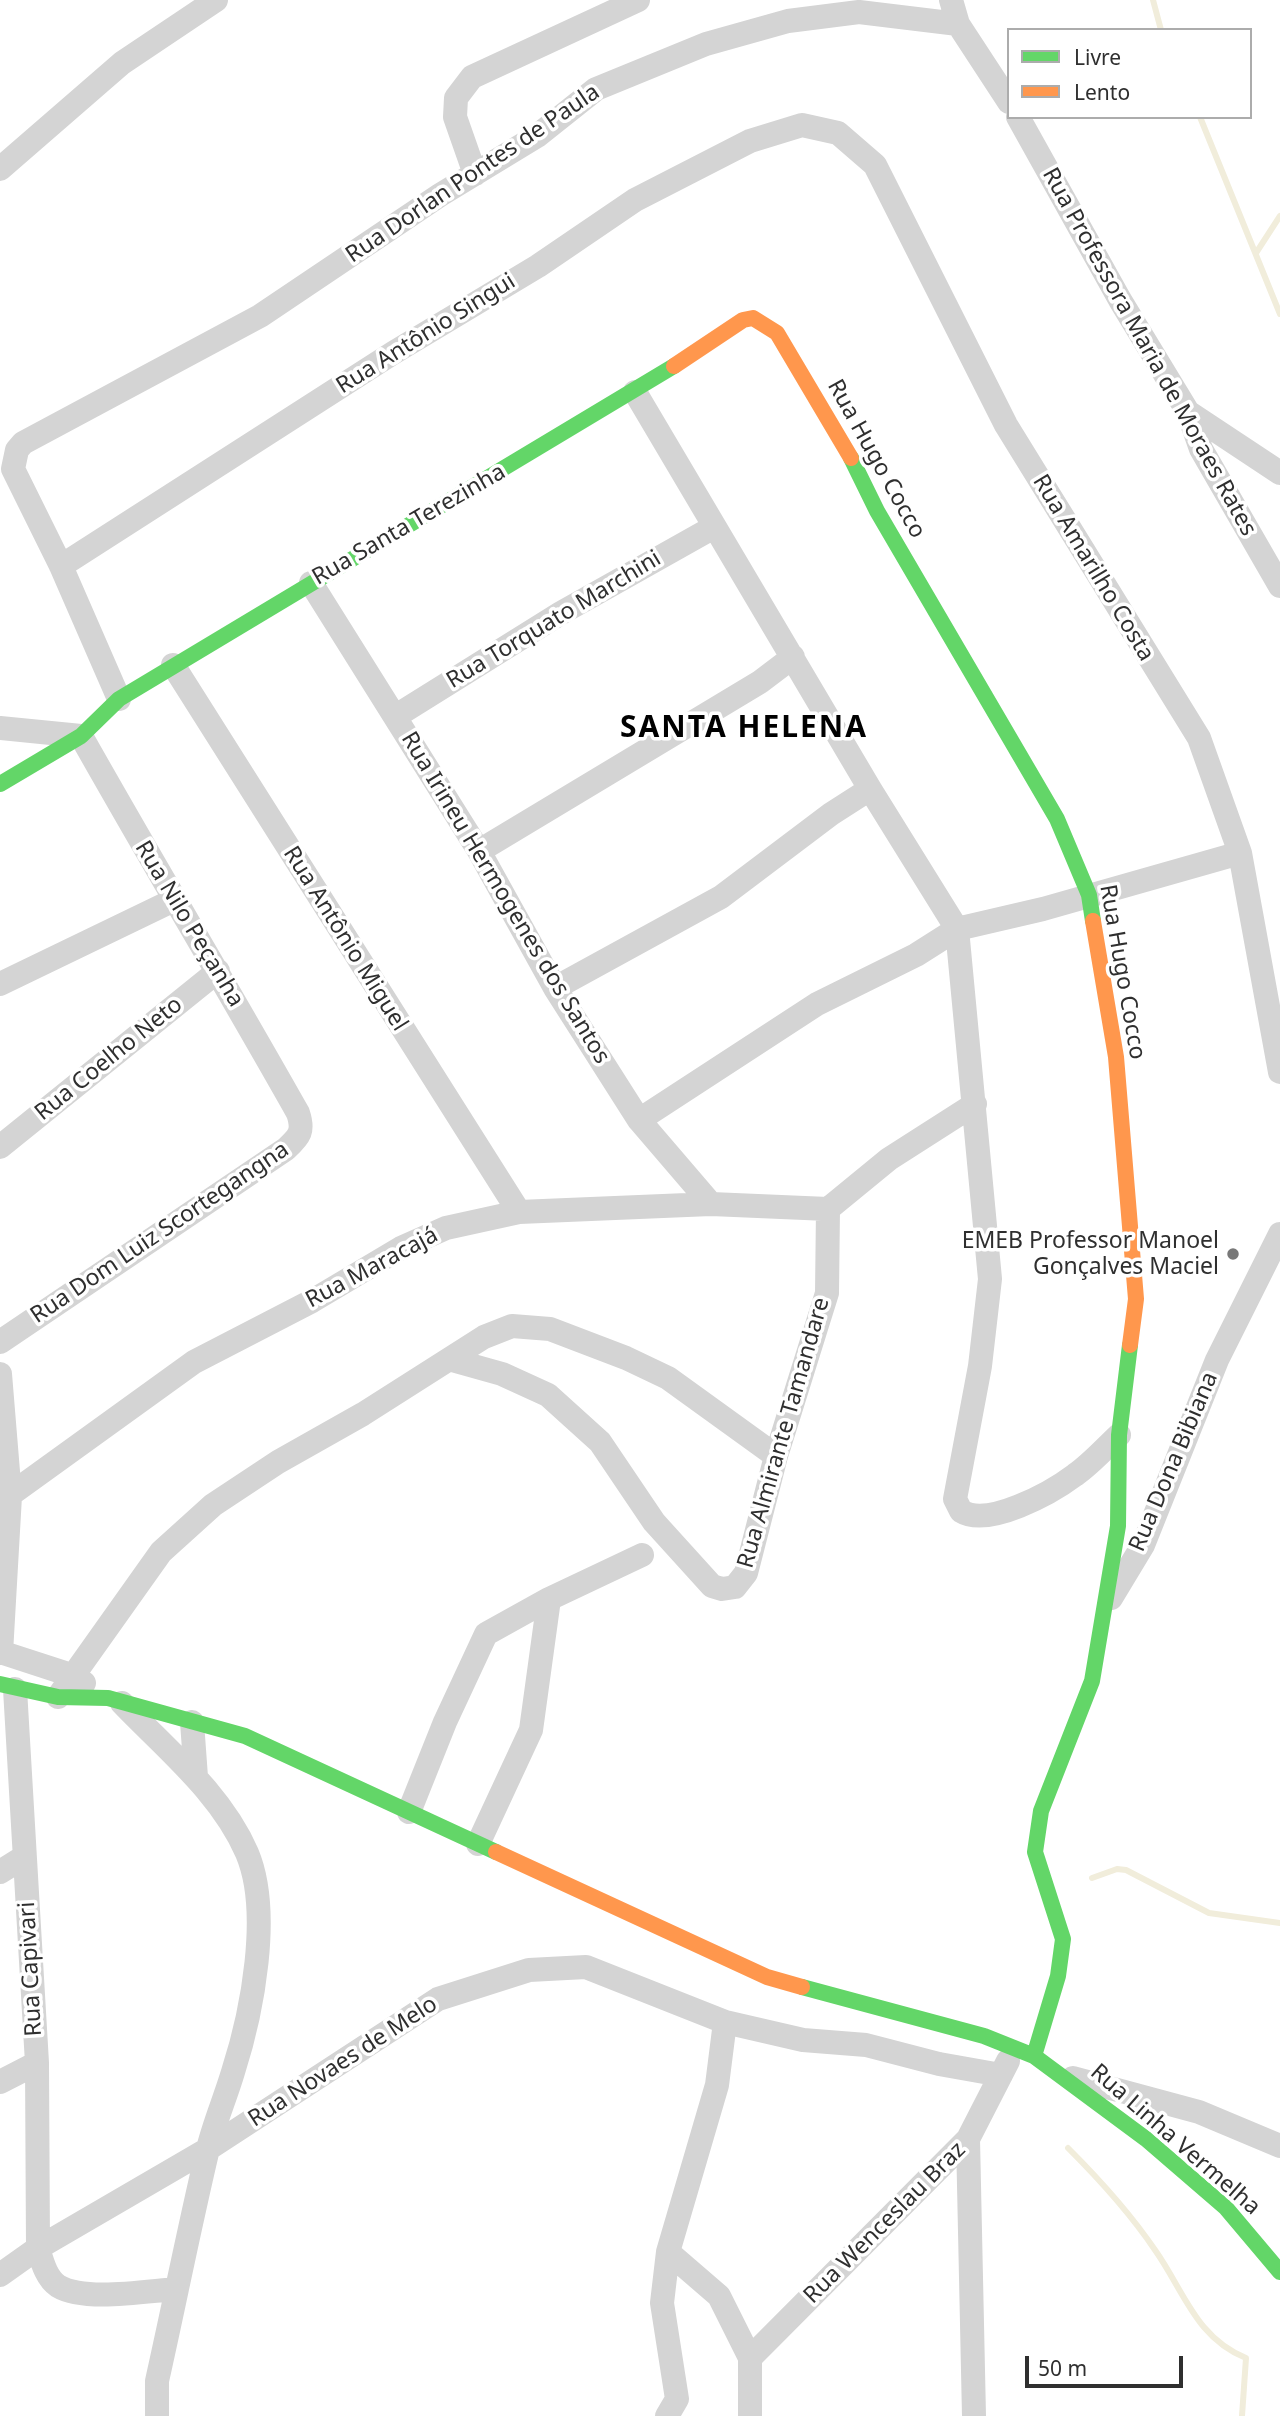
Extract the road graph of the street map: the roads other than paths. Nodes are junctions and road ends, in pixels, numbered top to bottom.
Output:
1 (216, 0) edge
2 (638, 0) edge
3 (951, 0) edge
4 (958, 24) junction
5 (1007, 99) edge
6 (1019, 119) edge
7 (802, 125) joint
8 (0, 169) edge
9 (475, 174) junction
10 (743, 320) joint
11 (635, 392) junction
12 (1188, 412) junction
13 (1280, 473) edge
14 (713, 527) junction
15 (61, 566) junction
16 (311, 583) junction
17 (1280, 586) edge
18 (793, 657) junction
19 (173, 665) junction
20 (119, 699) junction
21 (396, 716) junction
22 (0, 728) edge
23 (81, 736) junction
24 (0, 784) edge
25 (870, 789) junction
26 (479, 851) junction
27 (1240, 853) junction
28 (1089, 895) junction
29 (174, 900) junction
30 (957, 929) junction
31 (218, 971) junction
32 (0, 984) edge
33 (555, 988) junction
34 (1280, 1072) edge
35 (975, 1104) junction
36 (298, 1113) joint
37 (639, 1120) junction
38 (0, 1147) edge
39 (711, 1204) junction
40 (828, 1209) junction
41 (519, 1212) junction
42 (1280, 1234) edge
43 (0, 1342) edge
44 (452, 1360) junction
45 (0, 1374) edge
46 (1119, 1435) junction
47 (776, 1456) junction
48 (5, 1499) edge
49 (642, 1555) dead end
50 (549, 1599) junction
51 (1104, 1609) junction
52 (1, 1652) edge
53 (64, 1686) junction
54 (7, 1687) edge
55 (115, 1700) junction
56 (192, 1722) junction
57 (196, 1777) junction
58 (409, 1812) junction
59 (478, 1844) junction
60 (24, 1857) junction
61 (0, 1872) edge
62 (725, 2022) junction
63 (1024, 2052) junction
64 (37, 2063) junction
65 (1001, 2075) junction
66 (1065, 2076) junction
67 (0, 2082) edge
68 (968, 2139) junction
69 (1280, 2146) edge
70 (208, 2149) junction
71 (38, 2248) junction
72 (668, 2252) junction
73 (1280, 2272) edge
74 (0, 2275) edge
75 (177, 2289) junction
76 (750, 2358) junction
77 (157, 2416) edge
78 (667, 2416) edge
79 (750, 2416) edge
80 (974, 2416) edge

1 - 8 street
2 - 9 street
3 - 4 street
4 - 5 street
4 - 9 street, Rua Dorlan Pontes de Paula
6 - 12 street, Rua Professora Maria de Moraes Rates
7 - 15 street, Rua Antônio Singui
7 - 27 street, Rua Amarilho Costa
9 - 15 street, Rua Dorlan Pontes de Paula
10 - 11 street, Rua Santa Terezinha
10 - 28 street, Rua Hugo Cocco
11 - 14 street
11 - 16 street, Rua Santa Terezinha
12 - 13 street
12 - 17 street, Rua Professora Maria de Moraes Rates
14 - 18 street
14 - 21 street, Rua Torquato Marchini
15 - 20 street
16 - 19 street, Rua Santa Terezinha
16 - 21 street, Rua Irineu Hermogenes dos Santos
18 - 25 street
18 - 26 street
19 - 20 street, Rua Santa Terezinha
19 - 41 street, Rua Antônio Miguel
20 - 23 street, Rua Santa Terezinha
21 - 26 street, Rua Irineu Hermogenes dos Santos
22 - 23 street
23 - 24 street, Rua Santa Terezinha
23 - 29 street, Rua Nilo Peçanha
25 - 30 street
25 - 33 street
26 - 33 street, Rua Irineu Hermogenes dos Santos
27 - 28 street
27 - 34 street, Rua Amarilho Costa
28 - 30 street
28 - 46 street, Rua Hugo Cocco
29 - 31 street, Rua Nilo Peçanha
29 - 32 street
30 - 35 street
30 - 37 street
31 - 36 street, Rua Nilo Peçanha
31 - 38 street, Rua Coelho Neto
33 - 37 street, Rua Irineu Hermogenes dos Santos
35 - 40 street
35 - 46 street
36 - 43 street, Rua Dom Luiz Scortegangna
37 - 39 street, Rua Irineu Hermogenes dos Santos
39 - 40 street, Rua Maracajá
39 - 41 street, Rua Maracajá
40 - 47 street, Rua Almirante Tamandare
41 - 48 street, Rua Maracajá
42 - 51 street, Rua Dona Bibiana
44 - 47 street
44 - 47 street, Rua Almirante Tamandare
44 - 53 street
45 - 48 street
46 - 51 street, Rua Hugo Cocco
48 - 52 street
49 - 50 street
50 - 58 street
50 - 59 street
51 - 63 street, Rua Dona Bibiana
52 - 53 street
53 - 54 street
53 - 55 street
54 - 60 street, Rua Capivari
55 - 56 street, Rua Linha Vermelha
55 - 57 street
56 - 57 street
56 - 58 street, Rua Linha Vermelha
57 - 70 street
58 - 59 street, Rua Linha Vermelha
59 - 63 street, Rua Linha Vermelha
60 - 61 street
60 - 64 street, Rua Capivari
62 - 65 street, Rua Novaes de Melo
62 - 70 street, Rua Novaes de Melo
62 - 72 street
63 - 65 street, Rua Wenceslau Braz
63 - 66 street, Rua Linha Vermelha
64 - 67 street
64 - 71 street, Rua Capivari
65 - 68 street, Rua Wenceslau Braz
66 - 69 street
66 - 73 street, Rua Linha Vermelha
68 - 76 street, Rua Wenceslau Braz
68 - 80 street
70 - 71 street, Rua Novaes de Melo
70 - 75 street
71 - 74 street, Rua Novaes de Melo
71 - 75 street
72 - 76 street
72 - 78 street
75 - 77 street
76 - 79 street

